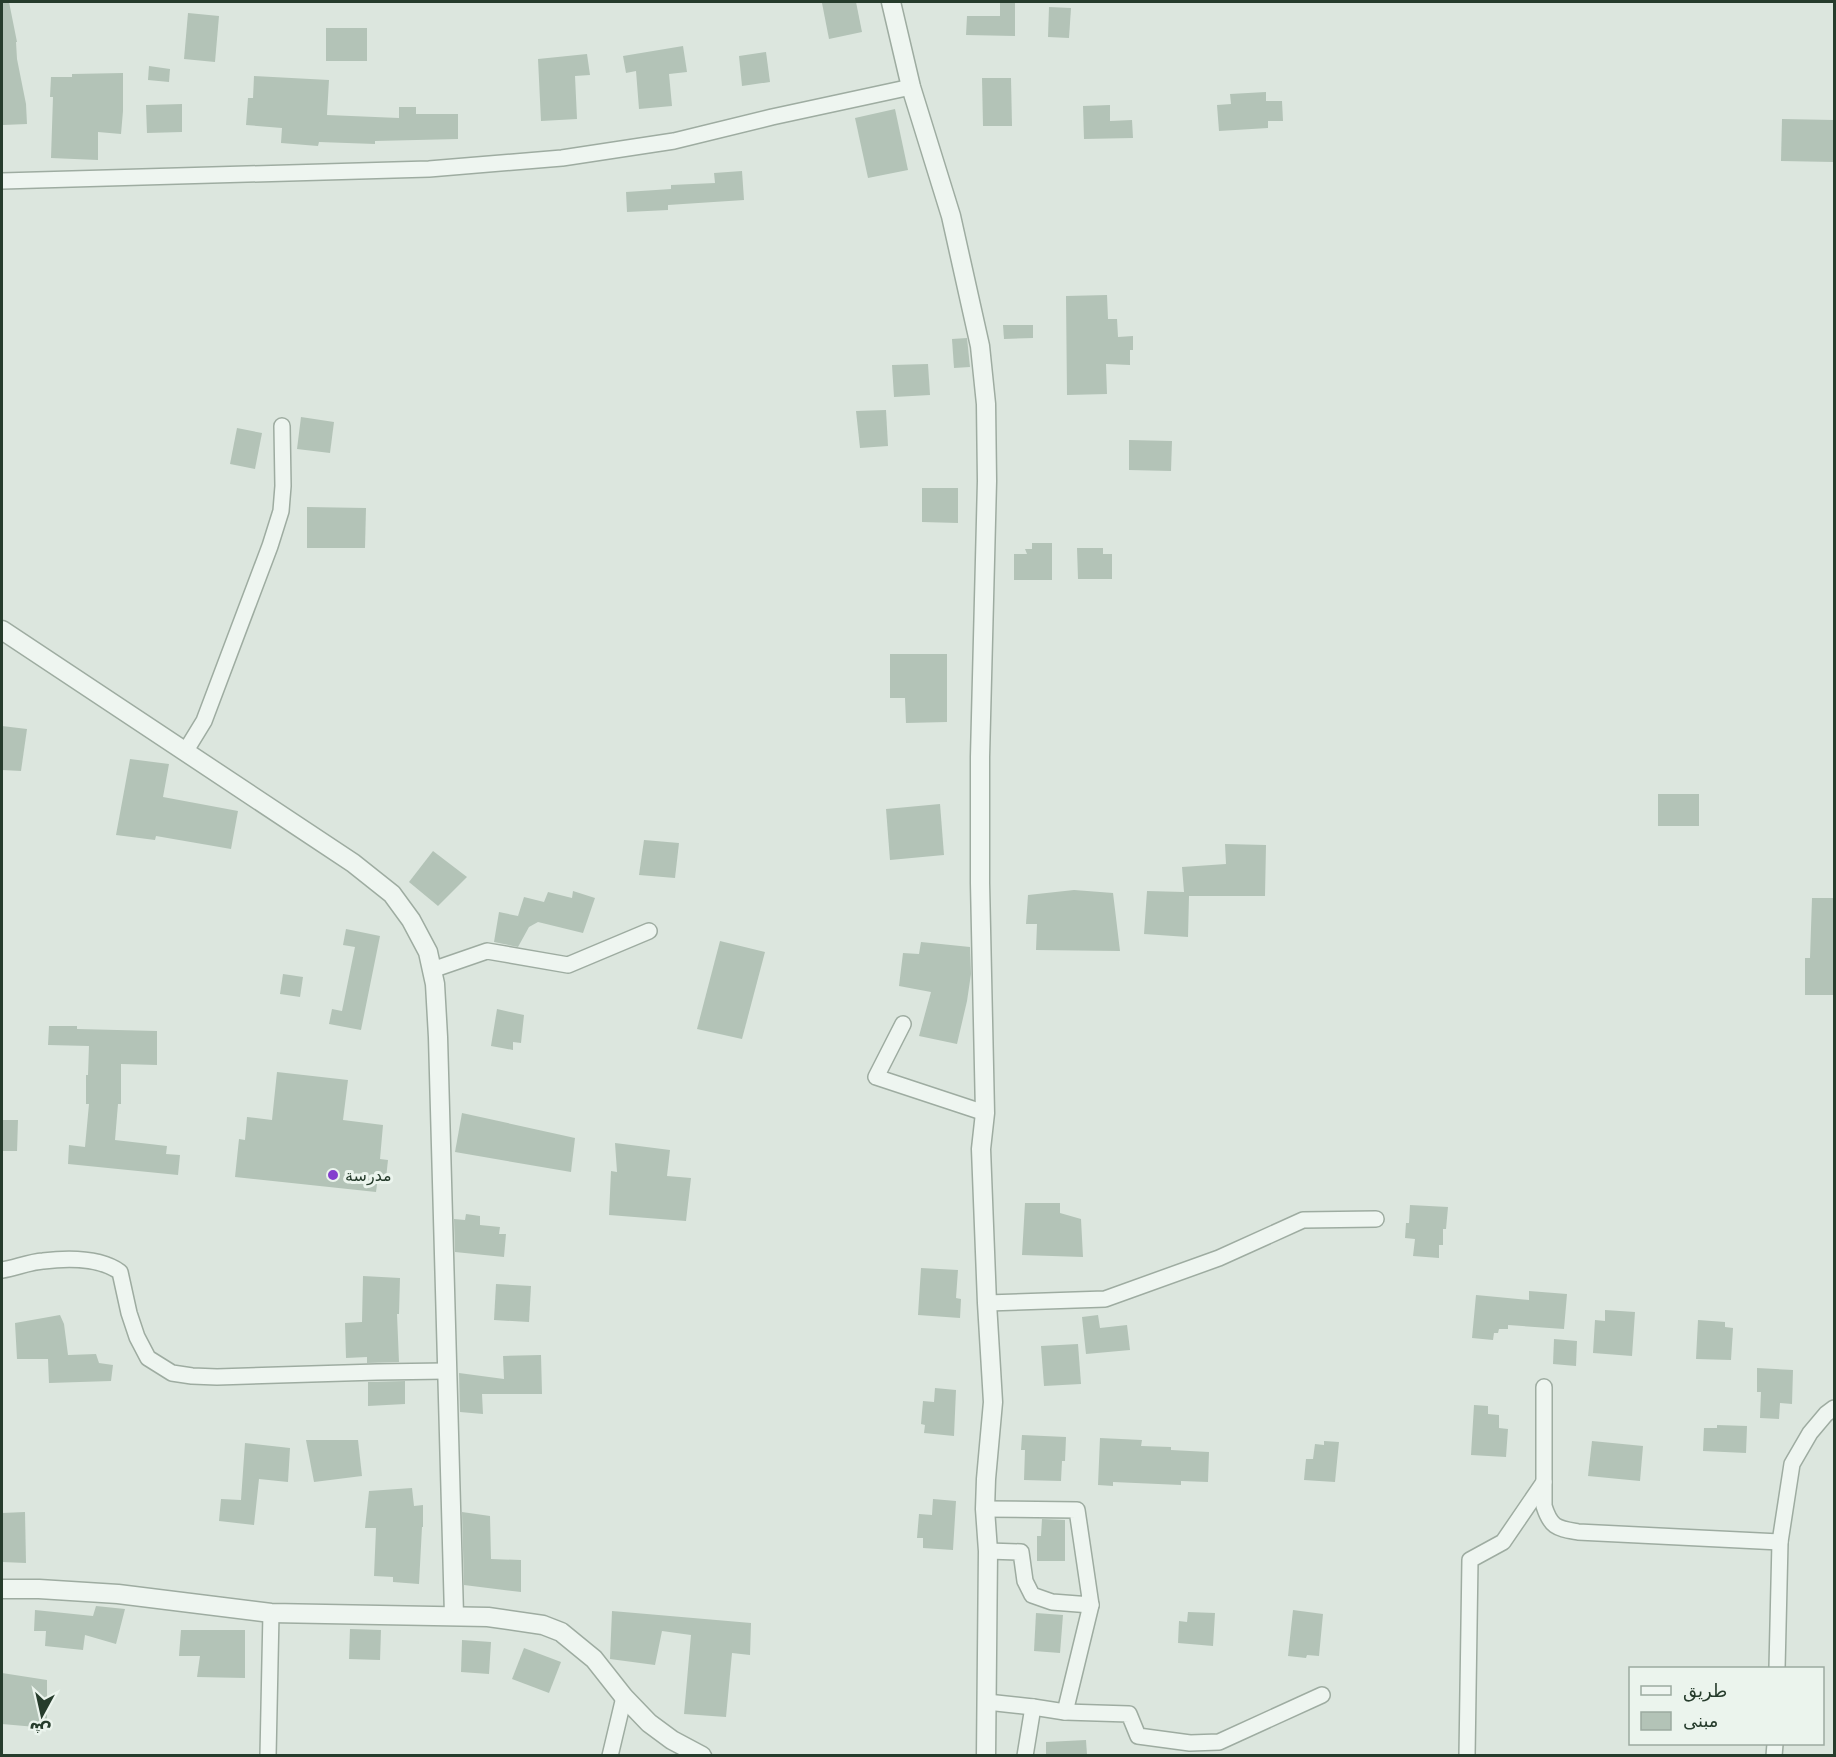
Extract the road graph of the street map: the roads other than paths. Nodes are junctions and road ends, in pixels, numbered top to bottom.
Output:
1 (891, 2) edge
2 (912, 87) junction
3 (2, 181) edge
4 (282, 426) dead end
5 (2, 630) edge
6 (185, 752) junction
7 (649, 932) dead end
8 (432, 970) junction
9 (903, 1024) dead end
10 (985, 1113) junction
11 (1376, 1219) dead end
12 (2, 1270) edge
13 (987, 1302) junction
14 (446, 1371) junction
15 (1544, 1387) dead end
16 (1834, 1408) edge
17 (1544, 1482) junction
18 (985, 1509) junction
19 (1780, 1542) junction
20 (988, 1551) junction
21 (2, 1588) edge
22 (1091, 1605) junction
23 (271, 1612) junction
24 (454, 1615) junction
25 (1777, 1667) edge
26 (1322, 1695) dead end
27 (624, 1697) junction
28 (987, 1702) junction
29 (1033, 1707) junction
30 (1065, 1712) junction
31 (268, 1755) edge
32 (610, 1755) edge
33 (702, 1755) edge
34 (986, 1755) edge
35 (1025, 1755) edge
36 (1467, 1755) edge

1 - 2 street
2 - 3 street
2 - 10 street
4 - 6 street
5 - 6 street
6 - 8 street
7 - 8 street
8 - 14 street
9 - 10 street
10 - 13 street
11 - 13 street
12 - 14 street
13 - 18 street
14 - 24 street
15 - 17 street
16 - 19 street
17 - 19 street
17 - 36 street
18 - 20 street
18 - 22 street
19 - 25 street
20 - 22 street
20 - 28 street
21 - 23 street
22 - 30 street
23 - 24 street
23 - 31 street
24 - 27 street
26 - 30 street
27 - 32 street
27 - 33 street
28 - 29 street
28 - 34 street
29 - 30 street
29 - 35 street

